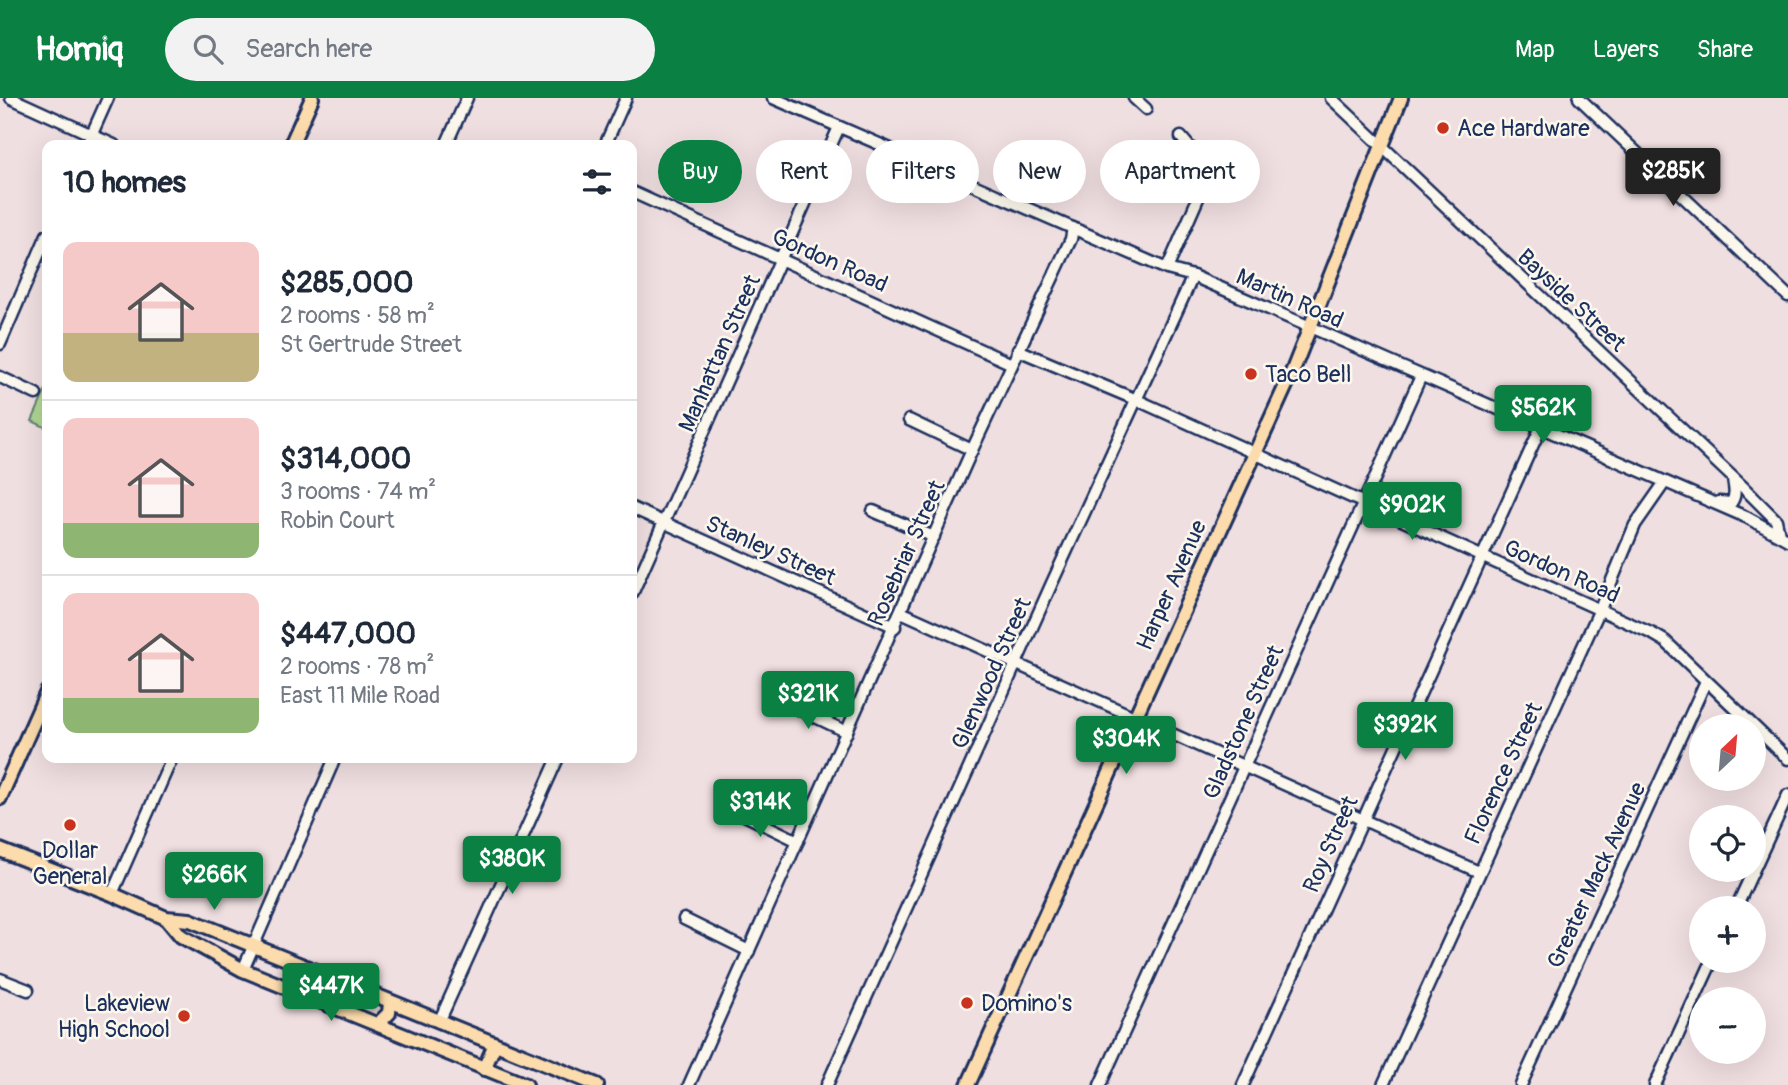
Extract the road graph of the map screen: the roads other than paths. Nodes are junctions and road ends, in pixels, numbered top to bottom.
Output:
1 (11, 98) edge
2 (108, 98) edge
3 (312, 98) edge
4 (467, 98) edge
5 (626, 98) edge
6 (772, 98) edge
7 (1134, 98) edge
8 (1331, 98) edge
9 (1401, 98) edge
10 (1579, 98) edge
11 (1146, 109) dead end
12 (839, 127) junction
13 (1181, 137) dead end
14 (90, 140) edge
15 (293, 140) edge
16 (448, 140) edge
17 (607, 140) edge
18 (1382, 146) junction
19 (637, 194) edge
20 (1073, 228) junction
21 (42, 257) edge
22 (781, 260) junction
23 (1167, 269) junction
24 (1193, 276) junction
25 (1788, 296) edge
26 (1311, 328) junction
27 (0, 344) edge
28 (1018, 350) junction
29 (1012, 364) junction
30 (1421, 376) junction
31 (0, 377) edge
32 (36, 394) dead end
33 (1137, 400) junction
34 (909, 420) dead end
35 (1541, 427) junction
36 (972, 450) junction
37 (1254, 454) junction
38 (1733, 479) junction
39 (1665, 482) junction
40 (1702, 498) junction
41 (1364, 504) junction
42 (637, 510) edge
43 (873, 510) dead end
44 (664, 523) junction
45 (934, 537) junction
46 (1784, 537) edge
47 (1482, 556) junction
48 (637, 583) edge
49 (1600, 609) junction
50 (901, 612) junction
51 (895, 627) junction
52 (1017, 664) junction
53 (1706, 681) junction
54 (782, 701) dead end
55 (42, 703) edge
56 (1135, 717) junction
57 (847, 732) junction
58 (1788, 759) edge
59 (170, 763) edge
60 (333, 763) edge
61 (556, 763) edge
62 (1244, 766) junction
63 (1788, 795) edge
64 (0, 797) edge
65 (734, 810) dead end
66 (1362, 820) junction
67 (798, 841) junction
68 (0, 850) edge
69 (1479, 872) junction
70 (112, 894) junction
71 (1742, 896) edge
72 (166, 918) junction
73 (684, 919) dead end
74 (252, 947) junction
75 (748, 951) junction
76 (243, 970) junction
77 (1706, 973) edge
78 (0, 979) edge
79 (28, 990) dead end
80 (390, 1002) junction
81 (439, 1022) junction
82 (378, 1024) junction
83 (495, 1044) junction
84 (484, 1069) junction
85 (526, 1085) edge
86 (597, 1085) edge
87 (689, 1085) edge
88 (827, 1085) edge
89 (968, 1085) edge
90 (1100, 1085) edge
91 (1243, 1085) edge
92 (1383, 1085) edge
93 (1521, 1085) edge
94 (1655, 1085) edge

1 - 14 street
2 - 14 street
3 - 15 main road
4 - 16 street
5 - 17 street
6 - 12 street, Martin Road
7 - 11 street
8 - 18 street, Bayside Street
9 - 18 main road, Harper Avenue
10 - 25 street
12 - 20 street, Martin Road
12 - 22 street, Manhattan Street
13 - 23 street
18 - 26 main road, Harper Avenue
18 - 38 street, Bayside Street
19 - 22 street, Gordon Road
20 - 23 street, Martin Road
20 - 28 street, Rosebriar Street
21 - 27 street
22 - 29 street, Gordon Road
22 - 44 street, Manhattan Street
23 - 24 street, Martin Road
24 - 26 street, Martin Road
24 - 33 street, Glenwood Street
26 - 30 street, Martin Road
26 - 37 main road, Harper Avenue
28 - 29 street, Rosebriar Street
28 - 33 street, Gordon Road
29 - 36 street, Rosebriar Street
30 - 35 street, Martin Road
30 - 41 street, Gladstone Street
31 - 32 street
33 - 37 street, Gordon Road
33 - 52 street, Glenwood Street
34 - 36 street
35 - 39 street, Martin Road
35 - 47 street, Roy Street
36 - 45 street, Rosebriar Street
37 - 41 street, Gordon Road
37 - 56 main road, Harper Avenue
38 - 40 street
38 - 46 street, Bayside Street
39 - 40 street, Martin Road
39 - 49 street, Florence Street
40 - 46 street, Martin Road
41 - 47 street, Gordon Road
41 - 62 street, Gladstone Street
42 - 44 street, Stanley Street
43 - 45 street
44 - 48 street, Manhattan Street
44 - 51 street, Stanley Street
45 - 50 street, Rosebriar Street
47 - 49 street, Gordon Road
47 - 66 street, Roy Street
49 - 53 street, Gordon Road
49 - 69 street, Florence Street
50 - 51 street, Rosebriar Street
50 - 52 street
51 - 57 street, Rosebriar Street
52 - 56 street
52 - 88 street, Glenwood Street
53 - 58 street, Gordon Road
53 - 93 street, Greater Mack Avenue
54 - 57 street
55 - 64 main road
56 - 62 street
56 - 89 main road, Harper Avenue
57 - 67 street, Rosebriar Street
59 - 70 street
60 - 74 street
61 - 81 street
62 - 66 street
62 - 90 street, Gladstone Street
63 - 71 street
65 - 67 street
66 - 69 street
66 - 91 street, Roy Street
67 - 75 street, Rosebriar Street
68 - 70 main road
69 - 92 street, Florence Street
70 - 72 main road
72 - 74 main road
72 - 76 main road
73 - 75 street
74 - 76 street
74 - 80 main road
75 - 87 street, Rosebriar Street
76 - 82 main road
77 - 94 street
78 - 79 street
80 - 81 main road
80 - 82 main road
81 - 83 main road
82 - 84 main road
83 - 84 main road
83 - 86 main road
84 - 85 main road

